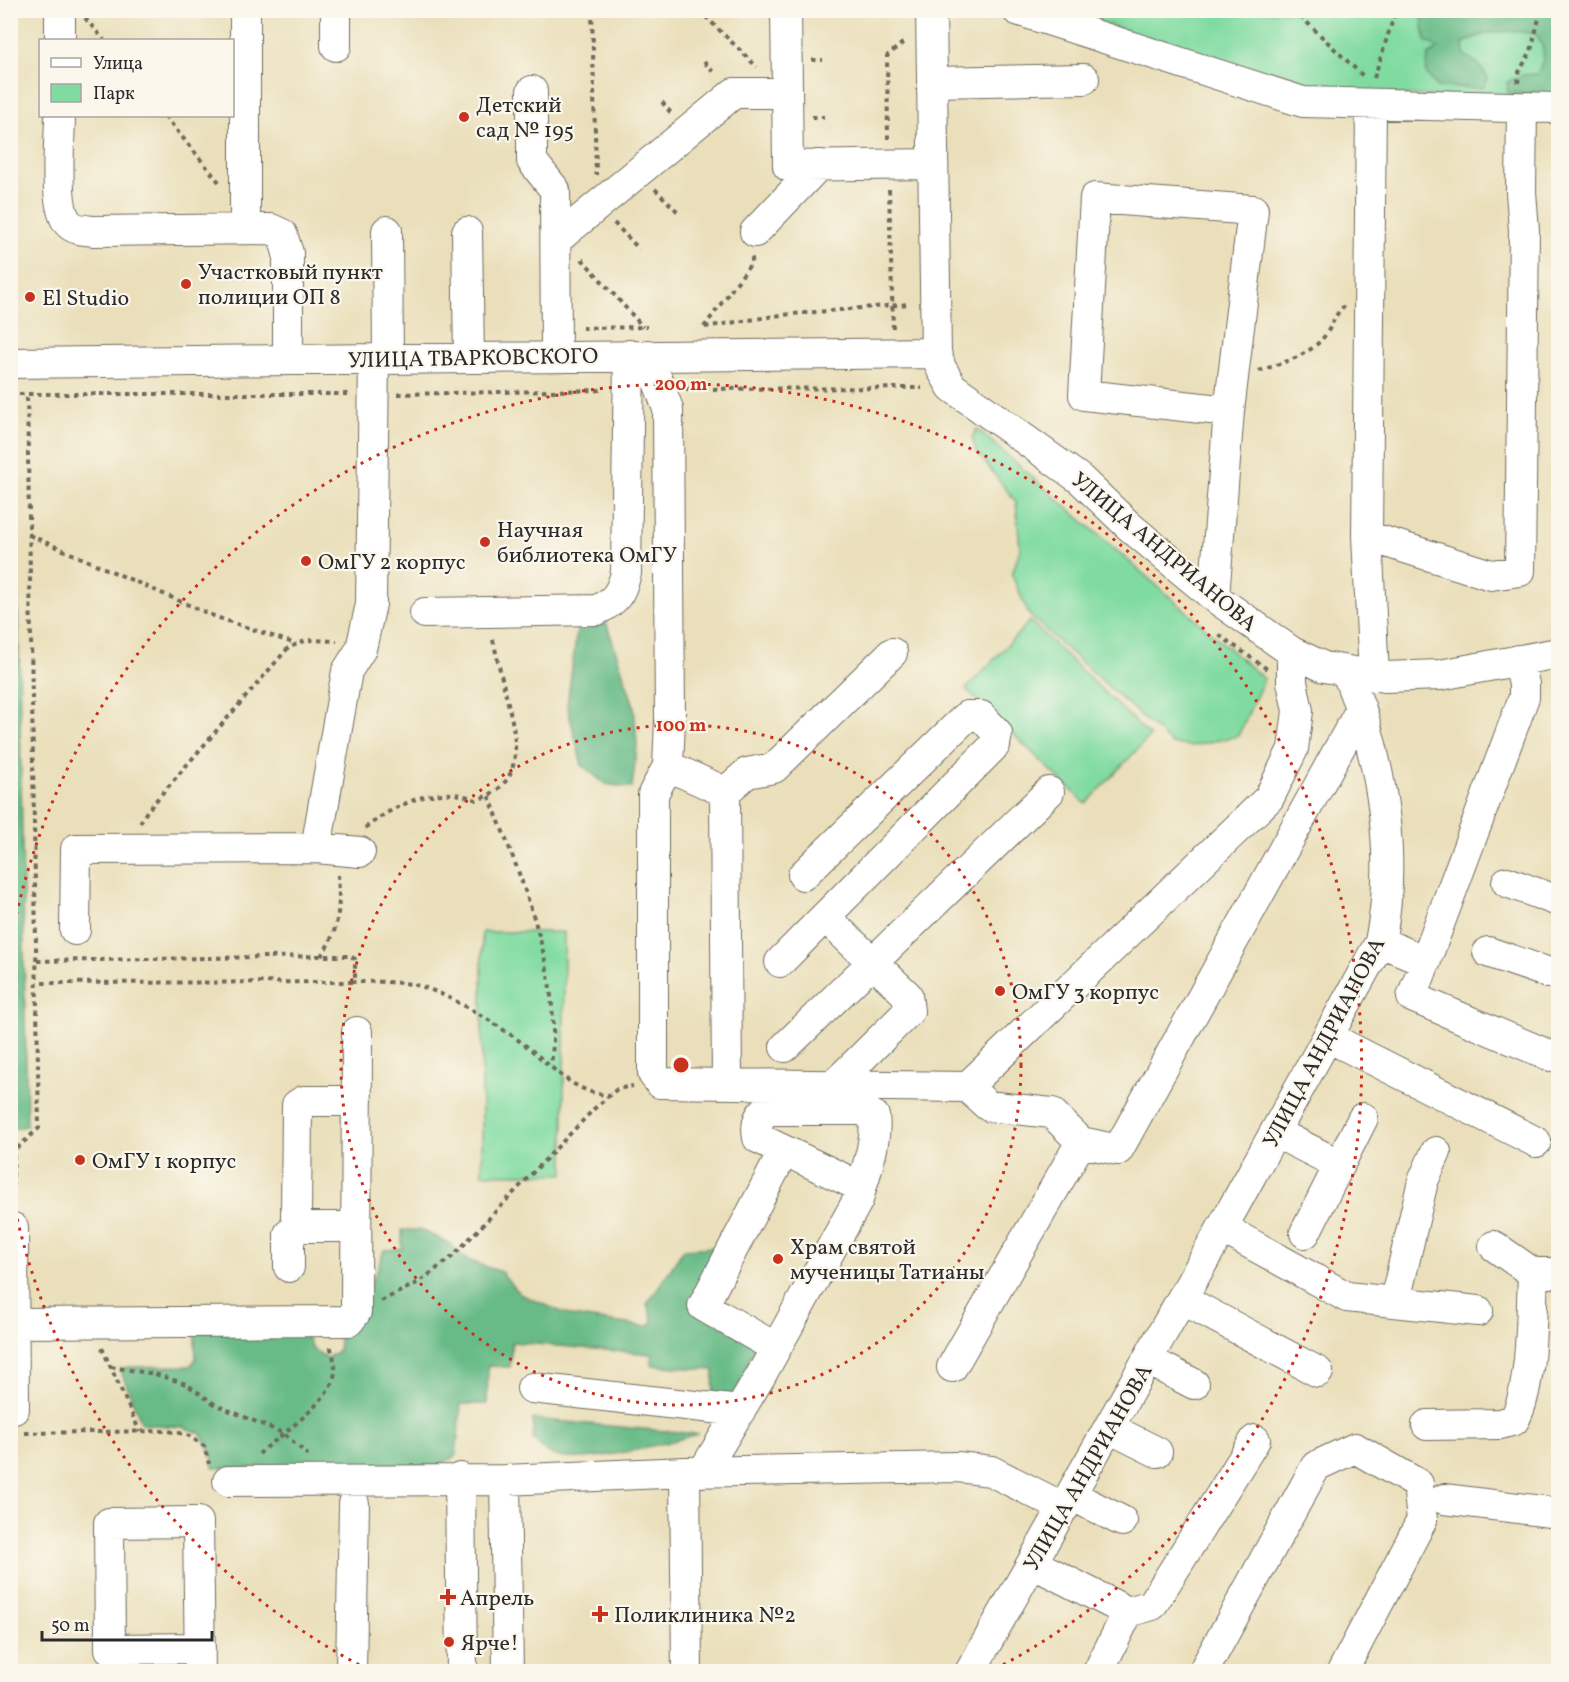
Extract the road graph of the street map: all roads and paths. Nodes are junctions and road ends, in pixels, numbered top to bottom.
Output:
1 (60, 10) edge
2 (79, 10) edge
3 (245, 10) edge
4 (336, 10) edge
5 (592, 10) edge
6 (699, 10) edge
7 (786, 10) edge
8 (931, 10) edge
9 (1017, 10) edge
10 (1294, 10) edge
11 (1396, 10) edge
12 (1541, 10) edge
13 (60, 39) edge
14 (103, 39) edge
15 (336, 45) dead end
16 (1084, 79) dead end
17 (932, 82) junction
18 (532, 91) dead end
19 (787, 93) junction
20 (1371, 105) junction
21 (1522, 108) junction
22 (1558, 108) edge
23 (60, 117) edge
24 (166, 117) edge
25 (933, 164) junction
26 (819, 165) junction
27 (596, 205) junction
28 (245, 222) junction
29 (387, 231) dead end
30 (467, 232) dead end
31 (755, 232) joint
32 (559, 238) junction
33 (639, 249) dead end
34 (1370, 300) junction
35 (892, 304) dead end
36 (640, 346) junction
37 (936, 353) junction
38 (556, 356) junction
39 (468, 357) junction
40 (288, 359) junction
41 (381, 359) junction
42 (10, 363) edge
43 (1233, 379) junction
44 (10, 394) edge
45 (27, 394) junction
46 (375, 394) junction
47 (1229, 411) junction
48 (29, 535) junction
49 (1367, 536) junction
50 (1214, 597) junction
51 (489, 612) junction
52 (425, 613) dead end
53 (297, 645) junction
54 (361, 649) junction
55 (1292, 652) junction
56 (892, 653) dead end
57 (1558, 653) edge
58 (1518, 660) junction
59 (1360, 674) junction
60 (1361, 710) junction
61 (668, 765) junction
62 (725, 792) junction
63 (1049, 792) dead end
64 (489, 796) junction
65 (358, 843) joint
66 (127, 848) junction
67 (315, 848) junction
68 (338, 873) dead end
69 (803, 875) dead end
70 (1507, 882) dead end
71 (1558, 901) edge
72 (825, 917) junction
73 (75, 930) dead end
74 (1380, 942) junction
75 (1488, 952) dead end
76 (321, 956) junction
77 (37, 961) junction
78 (1426, 961) junction
79 (780, 962) dead end
80 (874, 964) junction
81 (1558, 973) edge
82 (351, 982) junction
83 (37, 983) junction
84 (357, 1032) dead end
85 (1328, 1037) junction
86 (785, 1047) dead end
87 (1551, 1056) dead end
88 (550, 1066) junction
89 (660, 1083) junction
90 (727, 1084) junction
91 (834, 1085) junction
92 (968, 1087) junction
93 (610, 1095) junction
94 (357, 1101) junction
95 (1363, 1118) dead end
96 (1275, 1132) junction
97 (1081, 1142) junction
98 (1536, 1142) dead end
99 (12, 1149) edge
100 (784, 1150) junction
101 (1436, 1152) dead end
102 (1340, 1165) junction
103 (861, 1187) junction
104 (301, 1227) junction
105 (356, 1227) junction
106 (12, 1228) edge
107 (1222, 1228) junction
108 (1305, 1233) dead end
109 (1494, 1246) dead end
110 (289, 1267) dead end
111 (1546, 1273) edge
112 (1182, 1299) junction
113 (1395, 1301) junction
114 (1478, 1311) dead end
115 (349, 1316) junction
116 (14, 1323) junction
117 (91, 1323) junction
118 (776, 1348) junction
119 (1148, 1360) junction
120 (111, 1366) junction
121 (952, 1367) dead end
122 (1318, 1371) dead end
123 (1194, 1384) dead end
124 (532, 1388) dead end
125 (740, 1411) junction
126 (16, 1421) edge
127 (1427, 1425) dead end
128 (1109, 1428) junction
129 (140, 1432) junction
130 (283, 1433) junction
131 (1255, 1440) dead end
132 (1157, 1452) dead end
133 (694, 1472) junction
134 (218, 1474) junction
135 (460, 1479) junction
136 (335, 1480) junction
137 (505, 1480) junction
138 (1444, 1499) dead end
139 (1067, 1502) junction
140 (354, 1504) dead end
141 (1558, 1514) edge
142 (1122, 1521) dead end
143 (1032, 1563) junction
144 (1128, 1612) junction
145 (200, 1660) edge
146 (351, 1671) edge
147 (462, 1671) edge
148 (508, 1671) edge
149 (687, 1671) edge
150 (970, 1671) edge
151 (1098, 1671) edge
152 (1203, 1671) edge
153 (1342, 1671) edge

1 - 13 street
2 - 14 path
3 - 28 street
4 - 15 street
5 - 27 path
6 - 19 path
7 - 19 street
8 - 17 street, УЛИЦА АНДРИАНОВА
9 - 20 street
10 - 11 path
12 - 21 path
16 - 17 street
17 - 25 street, УЛИЦА АНДРИАНОВА
18 - 32 street
19 - 26 street
19 - 27 street
20 - 21 street
20 - 34 street
21 - 22 street
21 - 49 street
23 - 28 street
24 - 28 path
25 - 26 street
25 - 37 street, УЛИЦА АНДРИАНОВА
26 - 31 street
27 - 32 street
27 - 33 path
28 - 40 street
29 - 41 street
30 - 39 street
31 - 35 path
32 - 36 path
32 - 38 street
34 - 43 path
34 - 49 street
36 - 37 street, УЛИЦА ТВАРКОВСКОГО
36 - 38 street, УЛИЦА ТВАРКОВСКОГО
36 - 51 street
36 - 61 street
37 - 50 street, УЛИЦА АНДРИАНОВА
38 - 39 street, УЛИЦА ТВАРКОВСКОГО
39 - 41 street, УЛИЦА ТВАРКОВСКОГО
40 - 41 street, УЛИЦА ТВАРКОВСКОГО
40 - 42 street, УЛИЦА ТВАРКОВСКОГО
41 - 46 street
43 - 47 street
43 - 47 street
44 - 45 path
45 - 46 path
45 - 48 path
46 - 54 street
47 - 50 street
48 - 53 path
48 - 77 path
49 - 59 street
50 - 55 street, УЛИЦА АНДРИАНОВА
51 - 52 street
51 - 64 path
53 - 54 path
53 - 66 path
54 - 67 street
55 - 59 street, УЛИЦА АНДРИАНОВА
55 - 92 street
56 - 62 street
57 - 58 street
58 - 59 street
58 - 78 street
59 - 60 street, УЛИЦА АНДРИАНОВА
60 - 74 street, УЛИЦА АНДРИАНОВА
60 - 97 street
61 - 62 street
61 - 89 street
62 - 90 street
63 - 80 street
64 - 65 path
64 - 88 path
65 - 67 street
66 - 67 street
66 - 73 street
68 - 76 path
69 - 72 street
70 - 71 street
72 - 79 street
72 - 80 street
74 - 78 street
74 - 85 street, УЛИЦА АНДРИАНОВА
75 - 81 street
76 - 77 path
76 - 82 path
77 - 83 path
78 - 87 street
80 - 86 street
80 - 91 street
82 - 83 path
82 - 88 path
83 - 99 path
84 - 94 street
85 - 96 street, УЛИЦА АНДРИАНОВА
85 - 98 street
88 - 93 path
89 - 90 street
89 - 93 path
90 - 91 street
91 - 92 street
92 - 97 street
93 - 115 path
94 - 104 street
94 - 105 street
95 - 102 street
96 - 102 street
96 - 107 street, УЛИЦА АНДРИАНОВА
97 - 121 street
99 - 106 path
100 - 103 street
100 - 103 street
100 - 118 street
101 - 113 street
102 - 108 street
103 - 118 street
104 - 105 street
104 - 110 street
105 - 115 street
106 - 116 street
107 - 112 street, УЛИЦА АНДРИАНОВА
107 - 113 street
109 - 111 street
111 - 127 street
112 - 119 street, УЛИЦА АНДРИАНОВА
112 - 122 street
113 - 114 street
115 - 117 street
115 - 130 path
116 - 117 street
116 - 126 street
117 - 120 path
118 - 125 street
119 - 123 street
119 - 128 street, УЛИЦА АНДРИАНОВА
120 - 129 path
120 - 130 path
124 - 125 street
125 - 133 street
126 - 129 path
128 - 132 street
128 - 139 street, УЛИЦА АНДРИАНОВА
129 - 134 path
130 - 134 path
130 - 136 path
131 - 144 street
133 - 137 street
133 - 139 street
133 - 149 street
134 - 136 street
135 - 136 street
135 - 137 street
135 - 147 street
137 - 148 street
138 - 141 street
139 - 142 street
139 - 143 street, УЛИЦА АНДРИАНОВА
140 - 146 street
143 - 144 street
143 - 150 street, УЛИЦА АНДРИАНОВА
144 - 151 street
145 - 145 street
152 - 153 street

